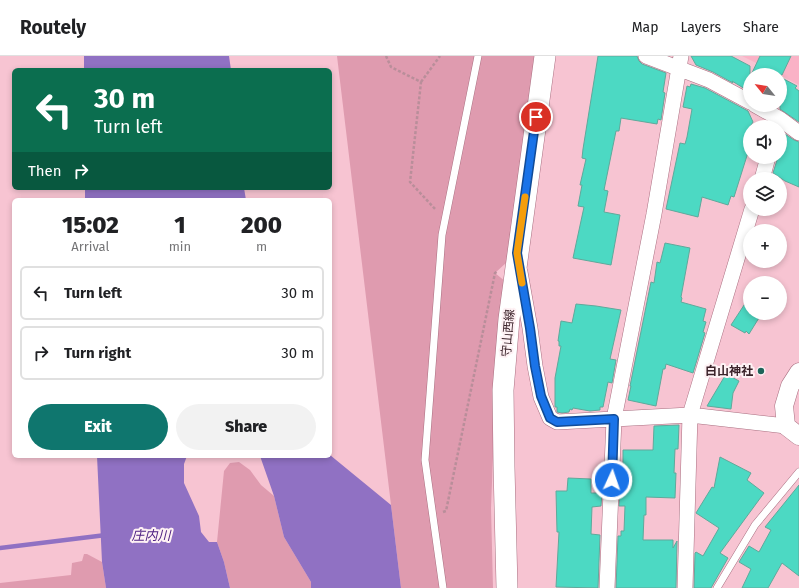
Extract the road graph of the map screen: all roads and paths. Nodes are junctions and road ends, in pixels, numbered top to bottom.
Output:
1 (386, 56) edge
2 (440, 56) edge
3 (478, 56) edge
4 (545, 56) edge
5 (646, 56) edge
6 (680, 62) edge
7 (422, 82) junction
8 (743, 98) edge
9 (764, 112) edge
10 (775, 120) edge
11 (787, 127) edge
12 (799, 133) edge
13 (750, 216) edge
14 (445, 220) junction
15 (517, 253) junction
16 (799, 372) edge
17 (690, 415) junction
18 (614, 419) junction
19 (793, 431) edge
20 (799, 472) edge
21 (433, 515) junction
22 (443, 588) edge
23 (507, 588) edge
24 (607, 588) edge
25 (685, 588) edge
26 (717, 588) edge

1 - 7 path
2 - 7 path
3 - 14 lane
4 - 15 main road, 守山西線
5 - 6 street
6 - 8 street
6 - 18 street
7 - 14 path
9 - 10 street
11 - 12 street
13 - 17 street
14 - 21 lane
15 - 18 street
15 - 21 path
15 - 23 main road, 守山西線
16 - 19 street
17 - 18 street
17 - 19 street
17 - 25 street
18 - 24 street
20 - 26 lane
21 - 22 lane

